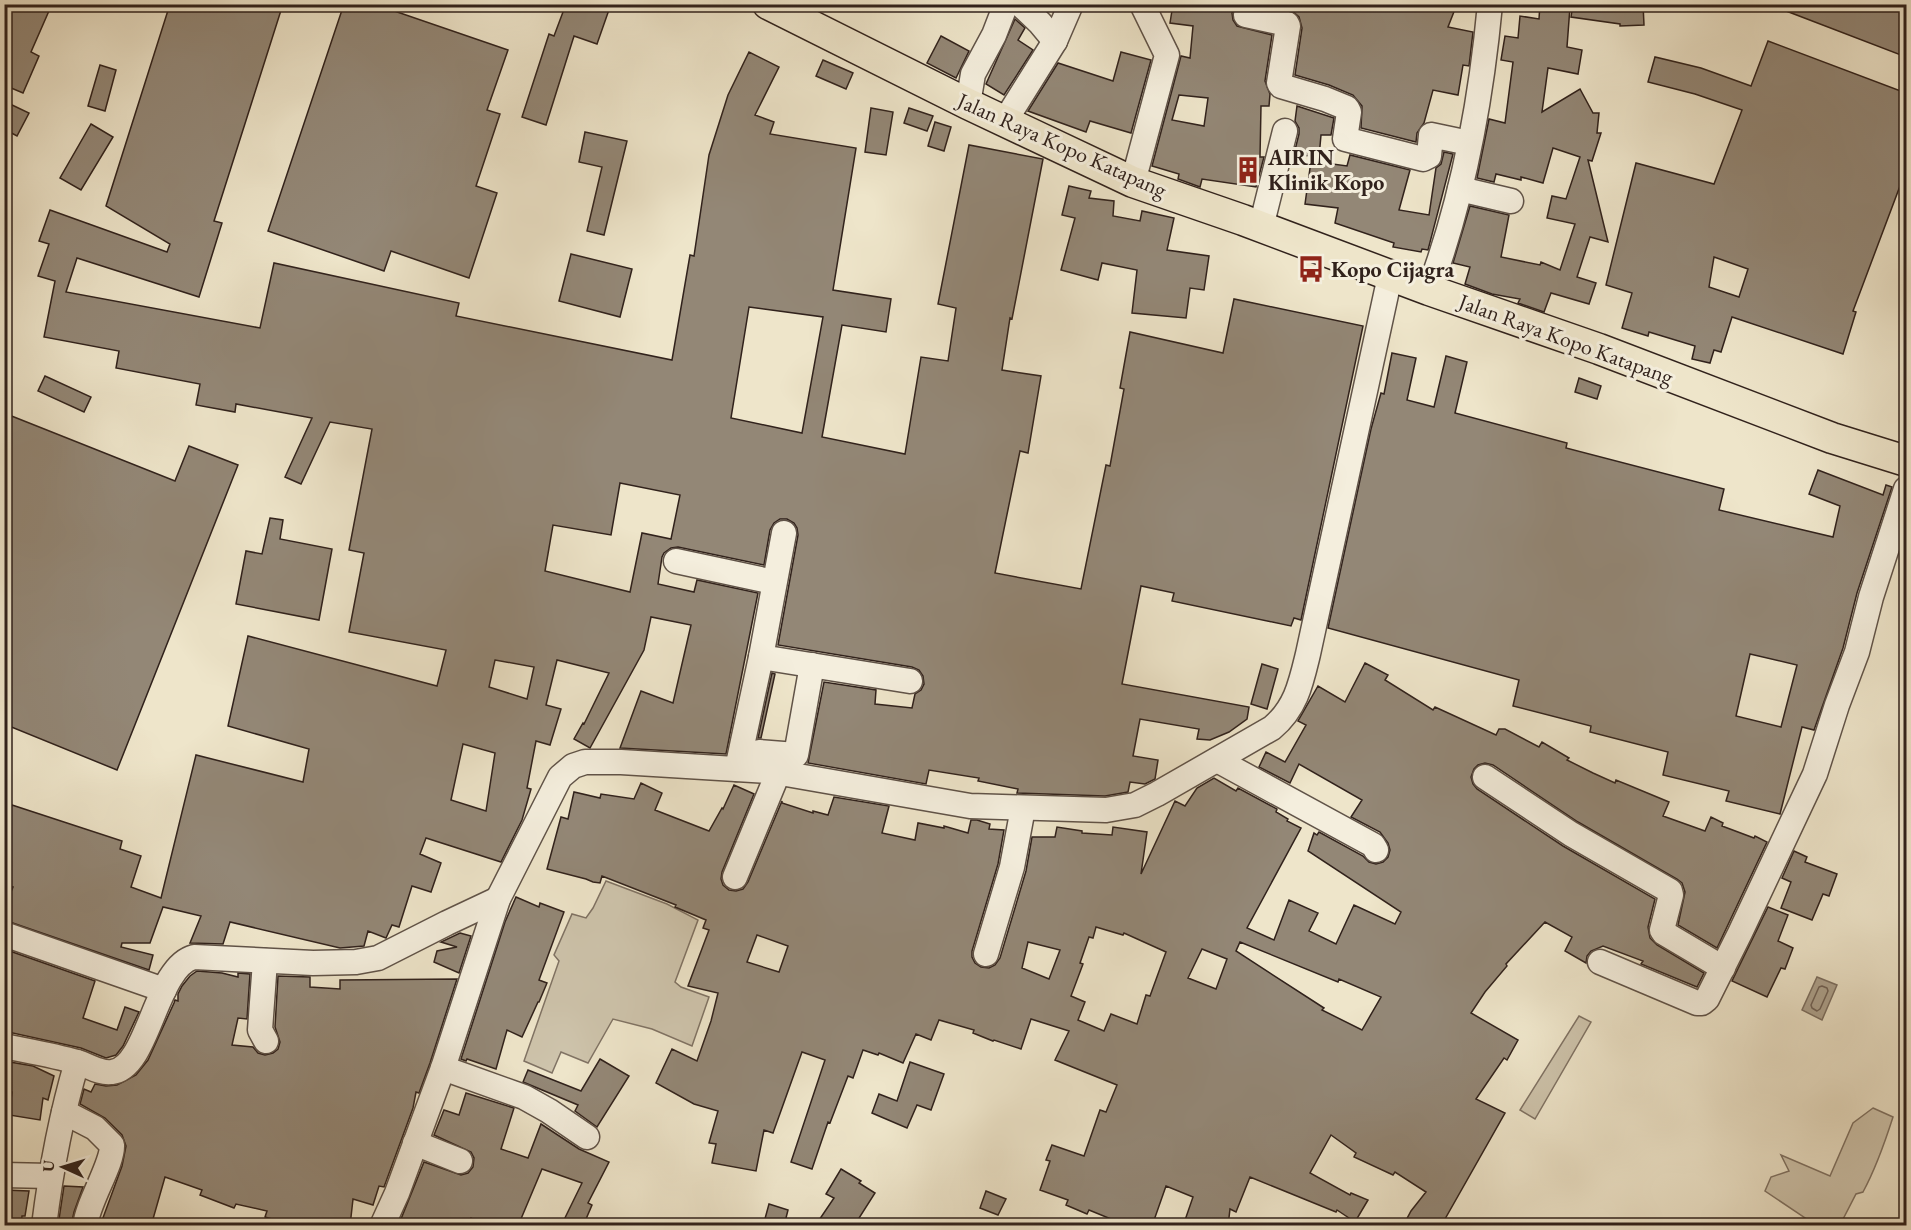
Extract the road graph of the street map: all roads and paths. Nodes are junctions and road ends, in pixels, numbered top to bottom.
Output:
1 (1006, 4) edge
2 (1020, 4) edge
3 (1071, 4) edge
4 (1142, 4) edge
5 (1490, 4) edge
6 (770, 5) edge
7 (1286, 14) edge
8 (1246, 15) dead end
9 (1054, 40) junction
10 (968, 104) junction
11 (1005, 121) junction
12 (1285, 131) dead end
13 (1469, 143) junction
14 (1133, 182) junction
15 (1460, 189) junction
16 (1511, 201) dead end
17 (1262, 227) junction
18 (1390, 276) junction
19 (1429, 290) junction
20 (1906, 461) edge
21 (1906, 489) edge
22 (784, 533) dead end
23 (676, 561) dead end
24 (774, 582) junction
25 (761, 657) junction
26 (812, 665) junction
27 (910, 681) dead end
28 (759, 753) dead end
29 (1217, 760) junction
30 (737, 769) junction
31 (778, 773) junction
32 (1485, 777) dead end
33 (1023, 808) junction
34 (1376, 850) dead end
35 (735, 877) dead end
36 (498, 899) junction
37 (4, 934) edge
38 (986, 954) dead end
39 (265, 961) junction
40 (1600, 962) dead end
41 (1723, 968) junction
42 (164, 990) junction
43 (266, 1041) dead end
44 (4, 1046) edge
45 (77, 1062) junction
46 (443, 1068) junction
47 (63, 1112) junction
48 (587, 1137) dead end
49 (415, 1143) junction
50 (460, 1161) dead end
51 (4, 1175) edge
52 (50, 1176) junction
53 (44, 1226) edge
54 (86, 1226) edge
55 (382, 1226) edge

1 - 10 street
2 - 9 street
3 - 9 street
4 - 14 street
5 - 13 street
6 - 10 main road, Jalan Raya Kopo Katapang
7 - 8 street
7 - 13 street
9 - 11 street
10 - 11 main road, Jalan Raya Kopo Katapang
11 - 14 main road, Jalan Raya Kopo Katapang
12 - 17 street
13 - 15 street
14 - 17 main road, Jalan Raya Kopo Katapang
15 - 16 street
15 - 19 street
17 - 18 main road, Jalan Raya Kopo Katapang
18 - 19 main road, Jalan Raya Kopo Katapang
18 - 29 street
19 - 20 main road, Jalan Raya Kopo Katapang
21 - 41 street
22 - 24 street
23 - 24 street
24 - 25 street
25 - 26 street
25 - 30 street
26 - 27 street
26 - 28 street
29 - 33 street
29 - 34 street
30 - 31 street
30 - 36 street
31 - 33 street
31 - 35 street
32 - 41 street
33 - 38 street
36 - 39 street
36 - 46 street
37 - 42 street
39 - 42 street
39 - 43 street
40 - 41 street
42 - 45 street
44 - 45 street
45 - 47 street
46 - 48 street
46 - 49 street
47 - 52 street
47 - 54 street
49 - 50 street
49 - 55 street
51 - 52 street
52 - 53 street

